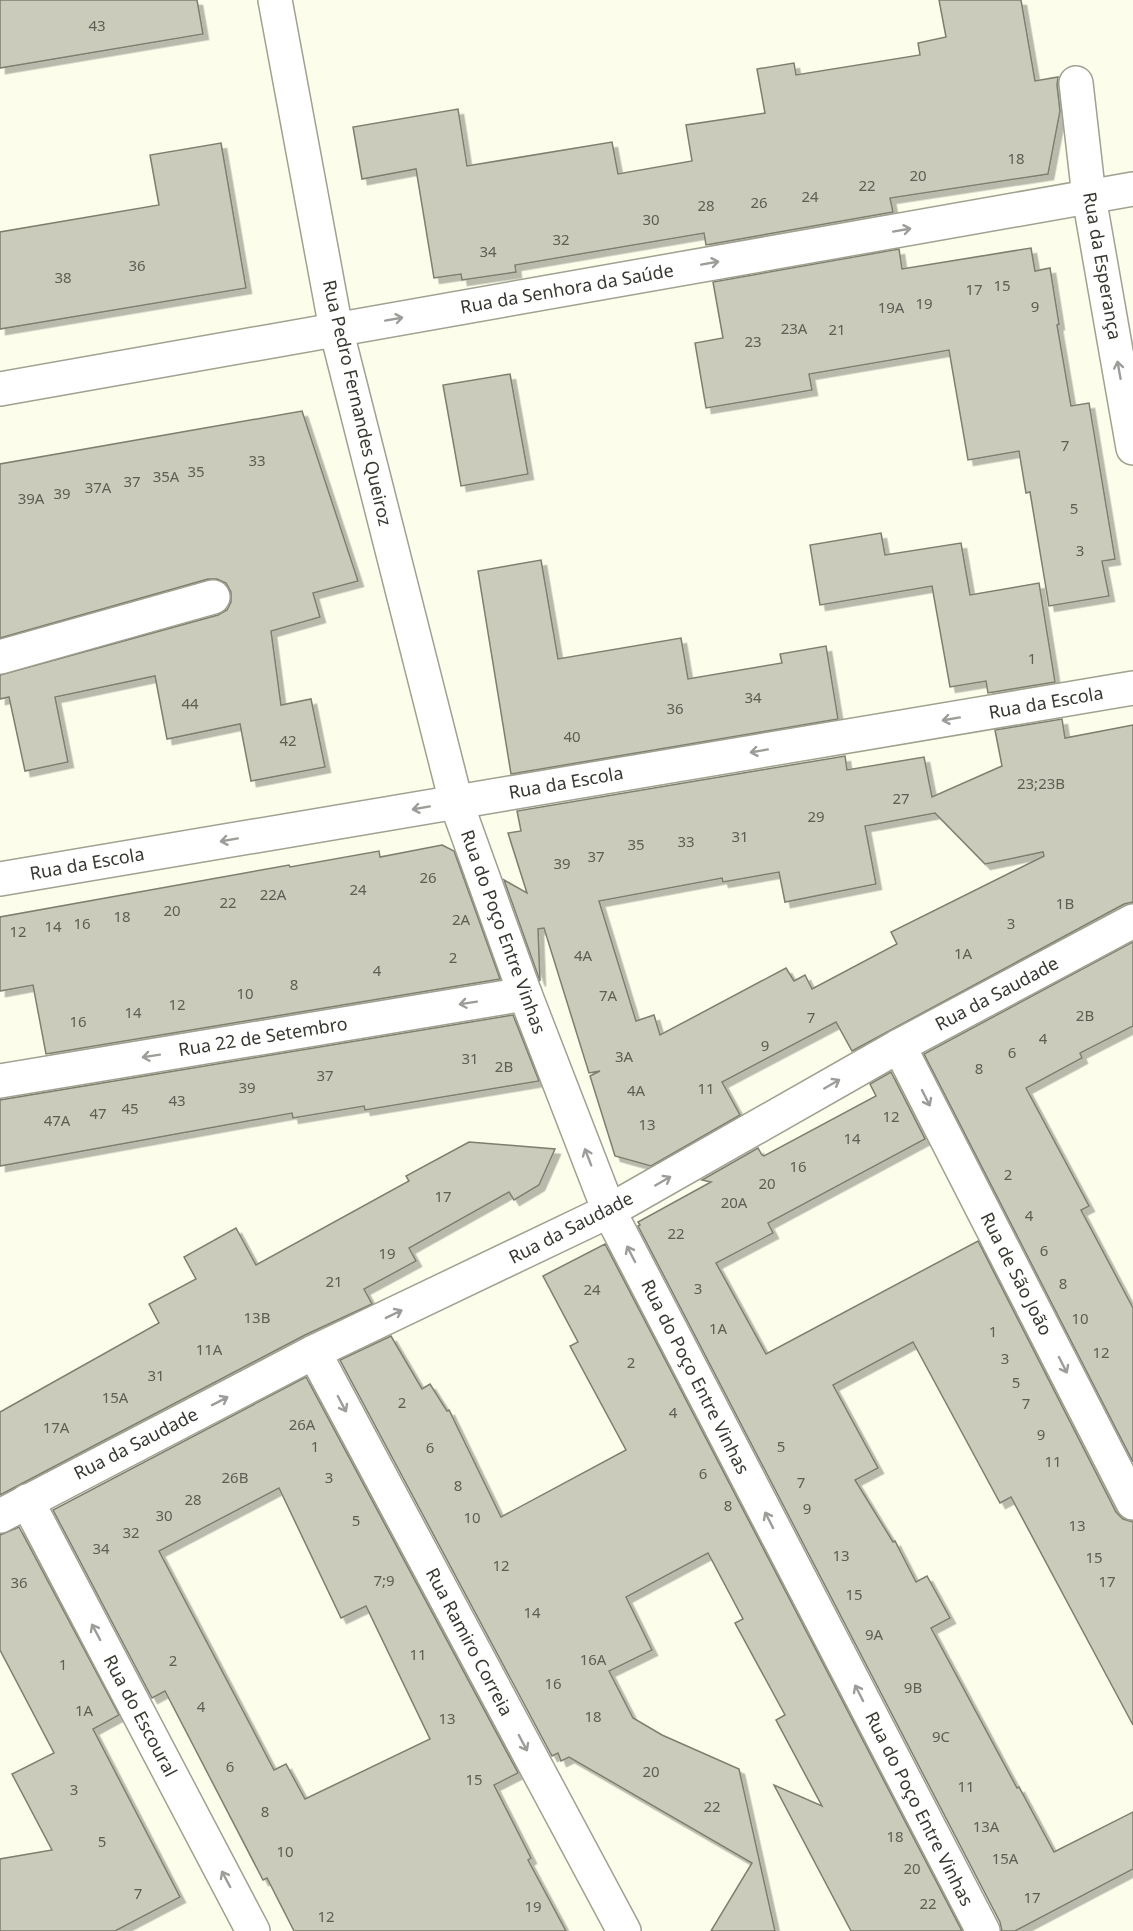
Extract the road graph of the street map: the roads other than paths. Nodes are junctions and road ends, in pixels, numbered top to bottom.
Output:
1 (275, 0) edge
2 (1076, 83) dead end
3 (1133, 189) edge
4 (1089, 197) junction
5 (336, 329) junction
6 (0, 388) edge
7 (1133, 448) edge
8 (213, 597) dead end
9 (0, 657) edge
10 (1133, 688) edge
11 (456, 802) junction
12 (0, 879) edge
13 (1133, 921) edge
14 (525, 994) junction
15 (900, 1046) junction
16 (0, 1081) edge
17 (609, 1211) junction
18 (314, 1352) junction
19 (1133, 1503) edge
20 (13, 1508) edge
21 (253, 1931) edge
22 (624, 1931) edge
23 (983, 1931) edge

1 - 5 street, Rua Pedro Fernandes Queiroz
2 - 4 street, Rua da Esperança
3 - 4 street, Rua da Senhora da Saúde
5 -> 4 street, Rua da Senhora da Saúde
7 -> 4 street, Rua da Esperança
5 - 6 street, Rua da Senhora da Saúde
5 - 11 street, Rua Pedro Fernandes Queiroz
8 - 9 street
10 -> 11 street, Rua da Escola
11 -> 12 street, Rua da Escola
11 - 14 street, Rua do Poço Entre Vinhas
13 - 15 street, Rua da Saudade
14 -> 16 street, Rua 22 de Setembro
17 -> 14 street, Rua do Poço Entre Vinhas
17 -> 15 street, Rua da Saudade
15 -> 19 street, Rua de São João
18 -> 17 street, Rua da Saudade
23 -> 17 street, Rua do Poço Entre Vinhas
20 -> 18 street, Rua da Saudade
18 -> 22 street, Rua Ramiro Correia
21 -> 20 street, Rua do Escoural

